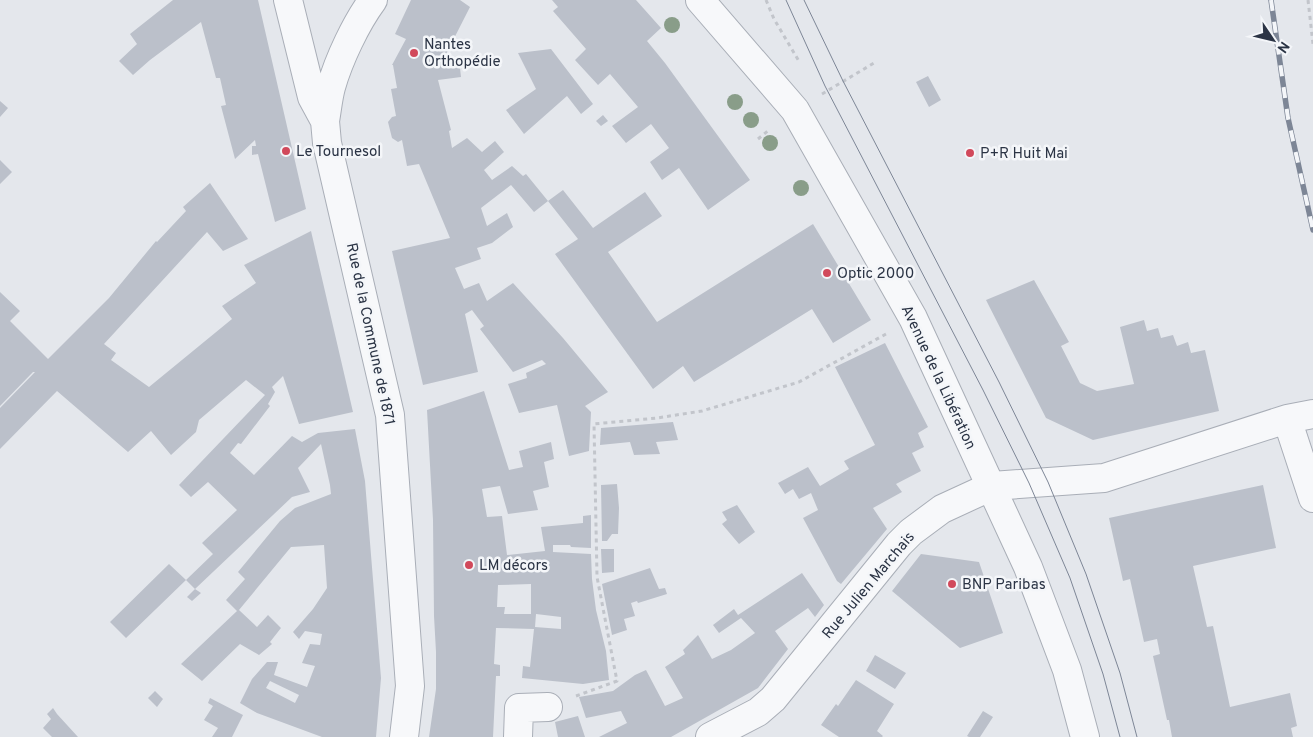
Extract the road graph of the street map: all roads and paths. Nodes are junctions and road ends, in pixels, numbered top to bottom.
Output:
1 (288, 0) edge
2 (374, 0) edge
3 (700, 0) edge
4 (766, 0) edge
5 (1308, 0) edge
6 (1313, 44) edge
7 (804, 70) dead end
8 (326, 121) junction
9 (913, 318) junction
10 (1300, 417) edge
11 (992, 486) junction
12 (1313, 498) edge
13 (548, 707) joint
14 (404, 737) edge
15 (518, 737) edge
16 (710, 737) edge
17 (1085, 737) edge

1 - 8 street, Rue de la Commune de 1871
2 - 8 street
3 - 9 street, Avenue de la Libération
4 - 7 path
5 - 6 path
8 - 14 street, Rue de la Commune de 1871
9 - 11 street, Avenue de la Libération
9 - 13 path
10 - 11 street, Rue Julien Marchais
10 - 12 street
11 - 16 street, Rue Julien Marchais
11 - 17 street, Avenue de la Libération
13 - 15 street

